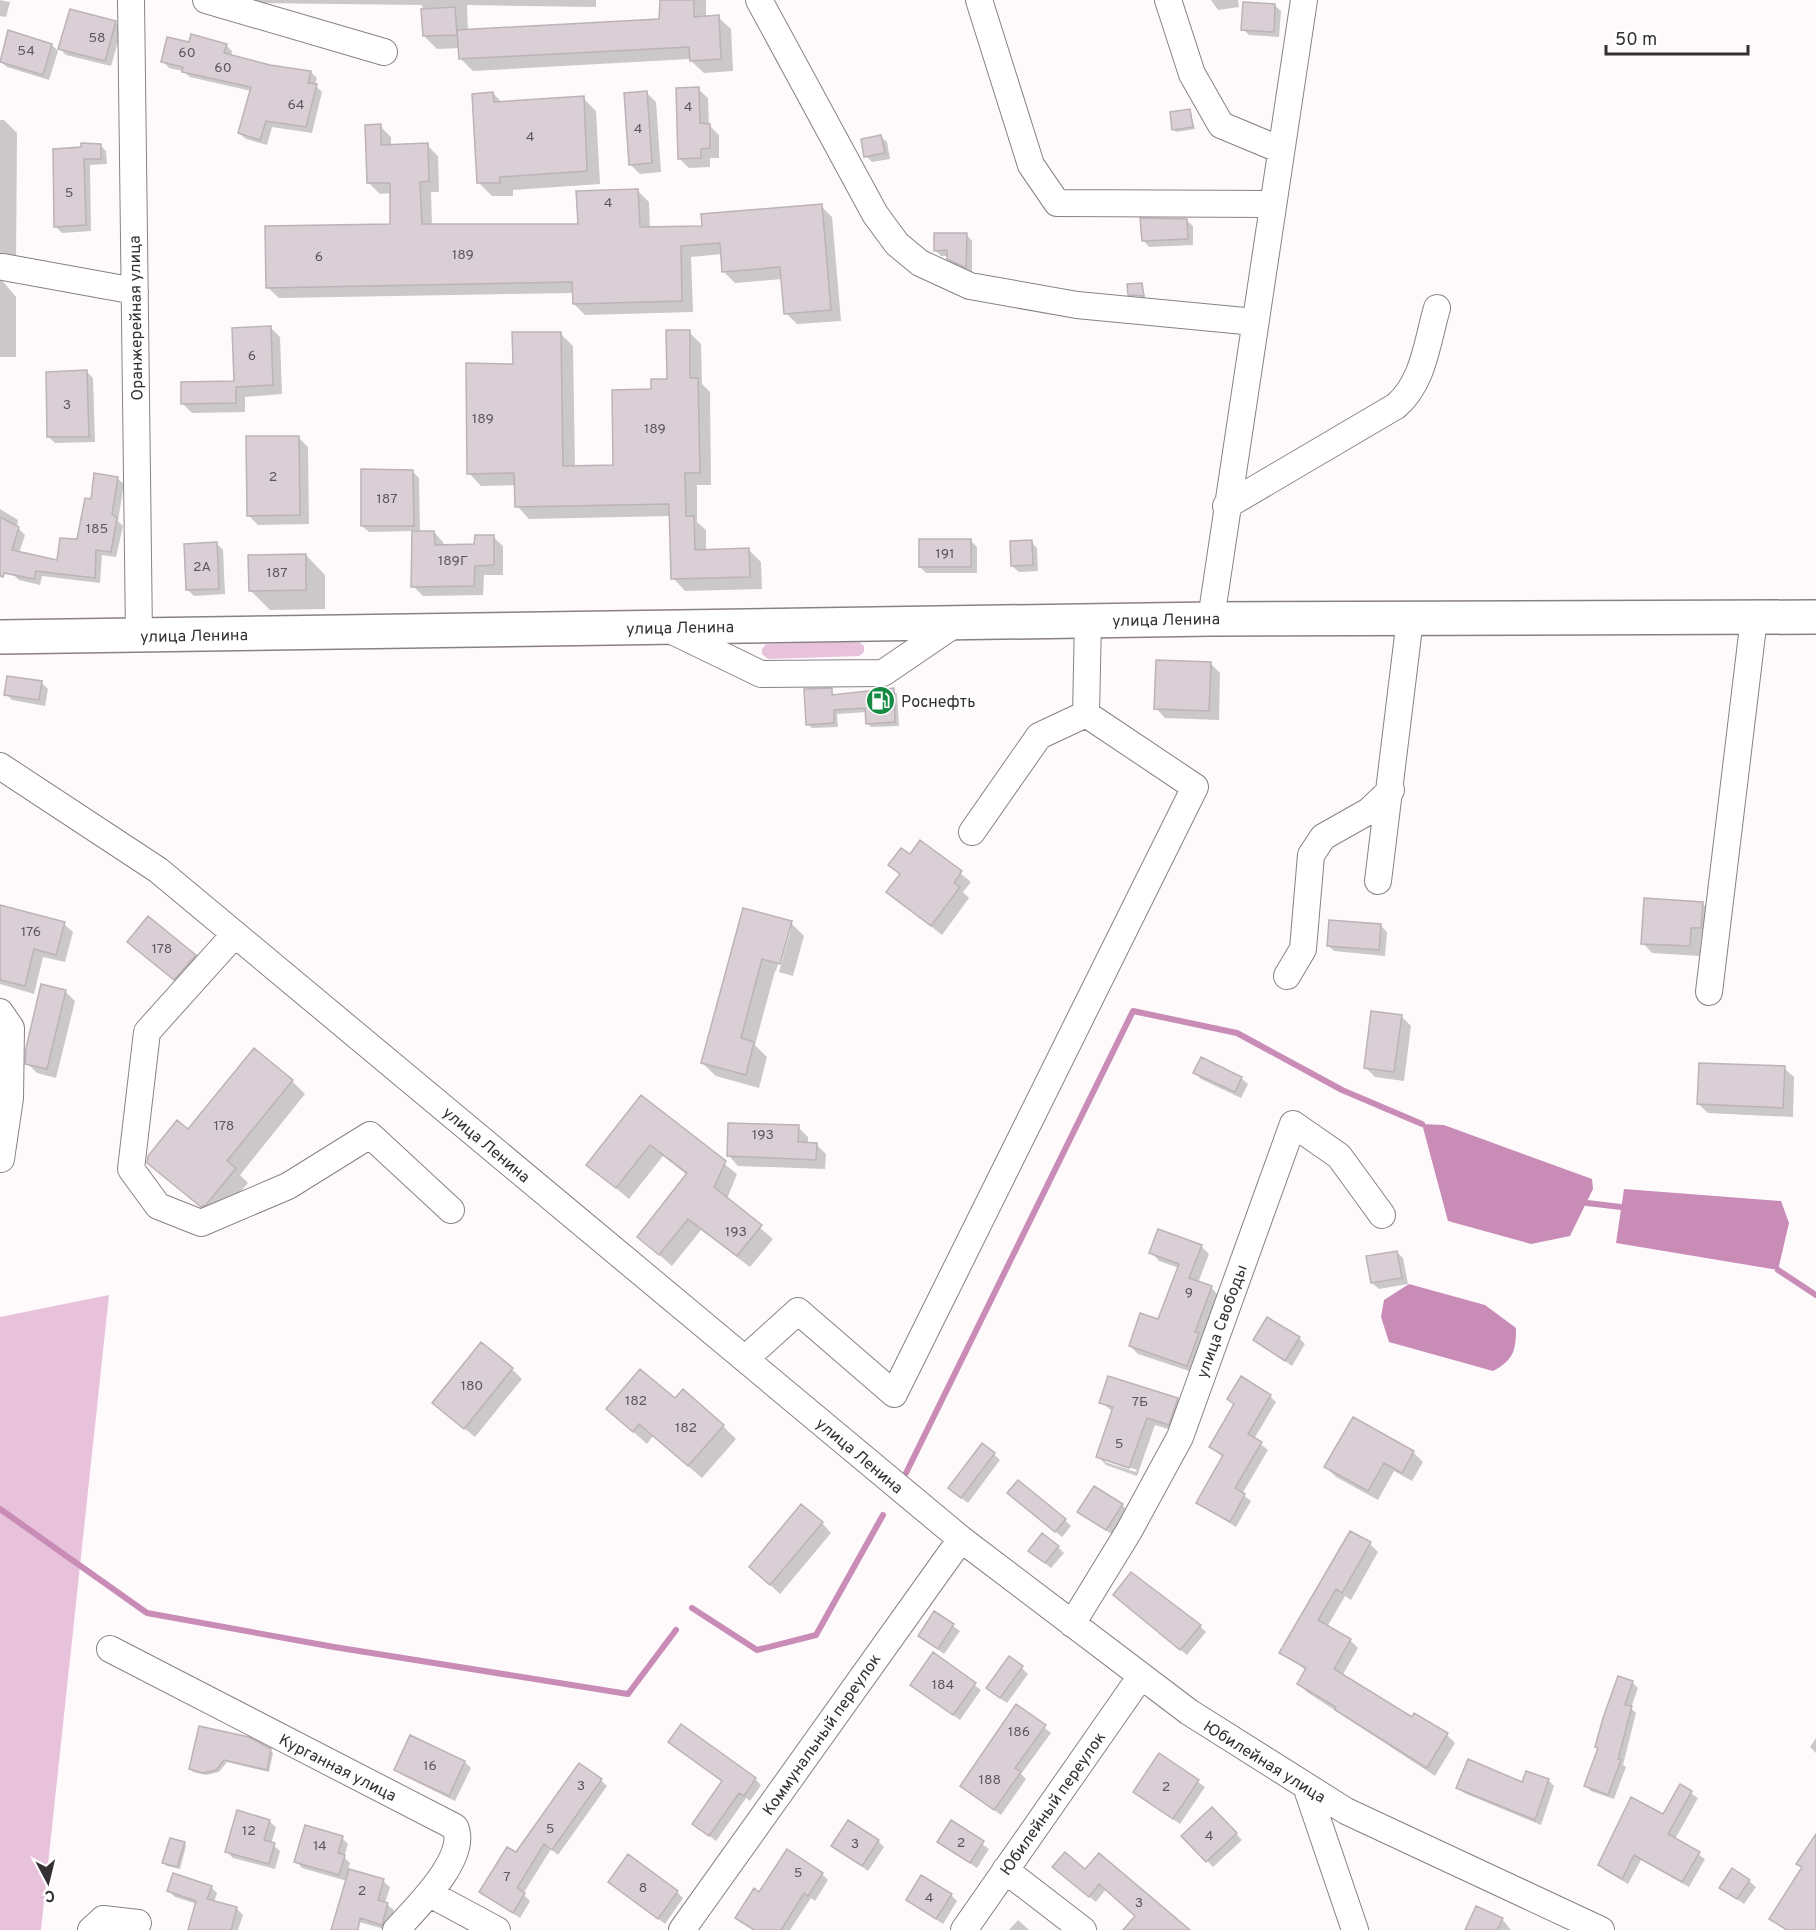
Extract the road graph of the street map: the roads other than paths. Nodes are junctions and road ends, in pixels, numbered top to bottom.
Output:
1 (131, 0) edge
2 (206, 0) edge
3 (759, 0) edge
4 (979, 0) edge
5 (1168, 0) edge
6 (1304, 0) edge
7 (384, 52) dead end
8 (1281, 150) junction
9 (1273, 204) junction
10 (3, 267) dead end
11 (135, 291) junction
12 (1437, 308) dead end
13 (1255, 322) junction
14 (1226, 506) junction
15 (1816, 617) edge
16 (1754, 618) junction
17 (1211, 619) junction
18 (1410, 619) junction
19 (1088, 620) junction
20 (958, 622) junction
21 (663, 627) junction
22 (139, 636) junction
23 (0, 637) edge
24 (1086, 714) junction
25 (0, 766) edge
26 (1391, 790) junction
27 (972, 832) dead end
28 (1378, 881) dead end
29 (235, 934) junction
30 (1287, 976) dead end
31 (1709, 992) dead end
32 (0, 1012) edge
33 (1, 1159) edge
34 (451, 1210) dead end
35 (1382, 1215) dead end
36 (745, 1359) junction
37 (961, 1539) junction
38 (1072, 1624) junction
39 (110, 1649) dead end
40 (1141, 1676) junction
41 (1307, 1788) junction
42 (1005, 1870) junction
43 (430, 1894) junction
44 (138, 1923) dead end
45 (91, 1930) edge
46 (396, 1930) edge
47 (497, 1930) edge
48 (682, 1930) edge
49 (964, 1930) edge
50 (1083, 1930) edge
51 (1355, 1930) edge
52 (1601, 1930) edge

1 - 11 street, Оранжерейная улица
2 - 7 street
3 - 13 street
4 - 9 street
5 - 8 street
6 - 8 street
8 - 9 street
9 - 13 street
10 - 11 street
11 - 22 street, Оранжерейная улица
12 - 14 street
13 - 14 street
14 - 17 street
15 - 16 main road, улица Ленина
16 - 18 main road, улица Ленина
16 - 31 street
17 - 18 main road, улица Ленина
17 - 19 main road, улица Ленина
18 - 26 street
19 - 20 main road, улица Ленина
19 - 24 street
20 - 21 main road, улица Ленина
20 - 21 street
21 - 22 main road, улица Ленина
22 - 23 main road, улица Ленина
24 - 27 street
24 - 36 street
25 - 29 street, улица Ленина
26 - 28 street
26 - 30 street
29 - 34 street
29 - 36 street, улица Ленина
32 - 33 street
35 - 38 street, улица Свободы
36 - 37 street, улица Ленина
37 - 38 street, Юбилейная улица
37 - 48 street, Коммунальный переулок
38 - 40 street, Юбилейная улица
39 - 43 street, Курганная улица
40 - 41 street, Юбилейная улица
40 - 42 street, Юбилейный переулок
41 - 51 street
41 - 52 street, Юбилейная улица
42 - 49 street, Юбилейный переулок
42 - 50 street
43 - 46 street, Курганная улица
43 - 47 street
44 - 45 street

